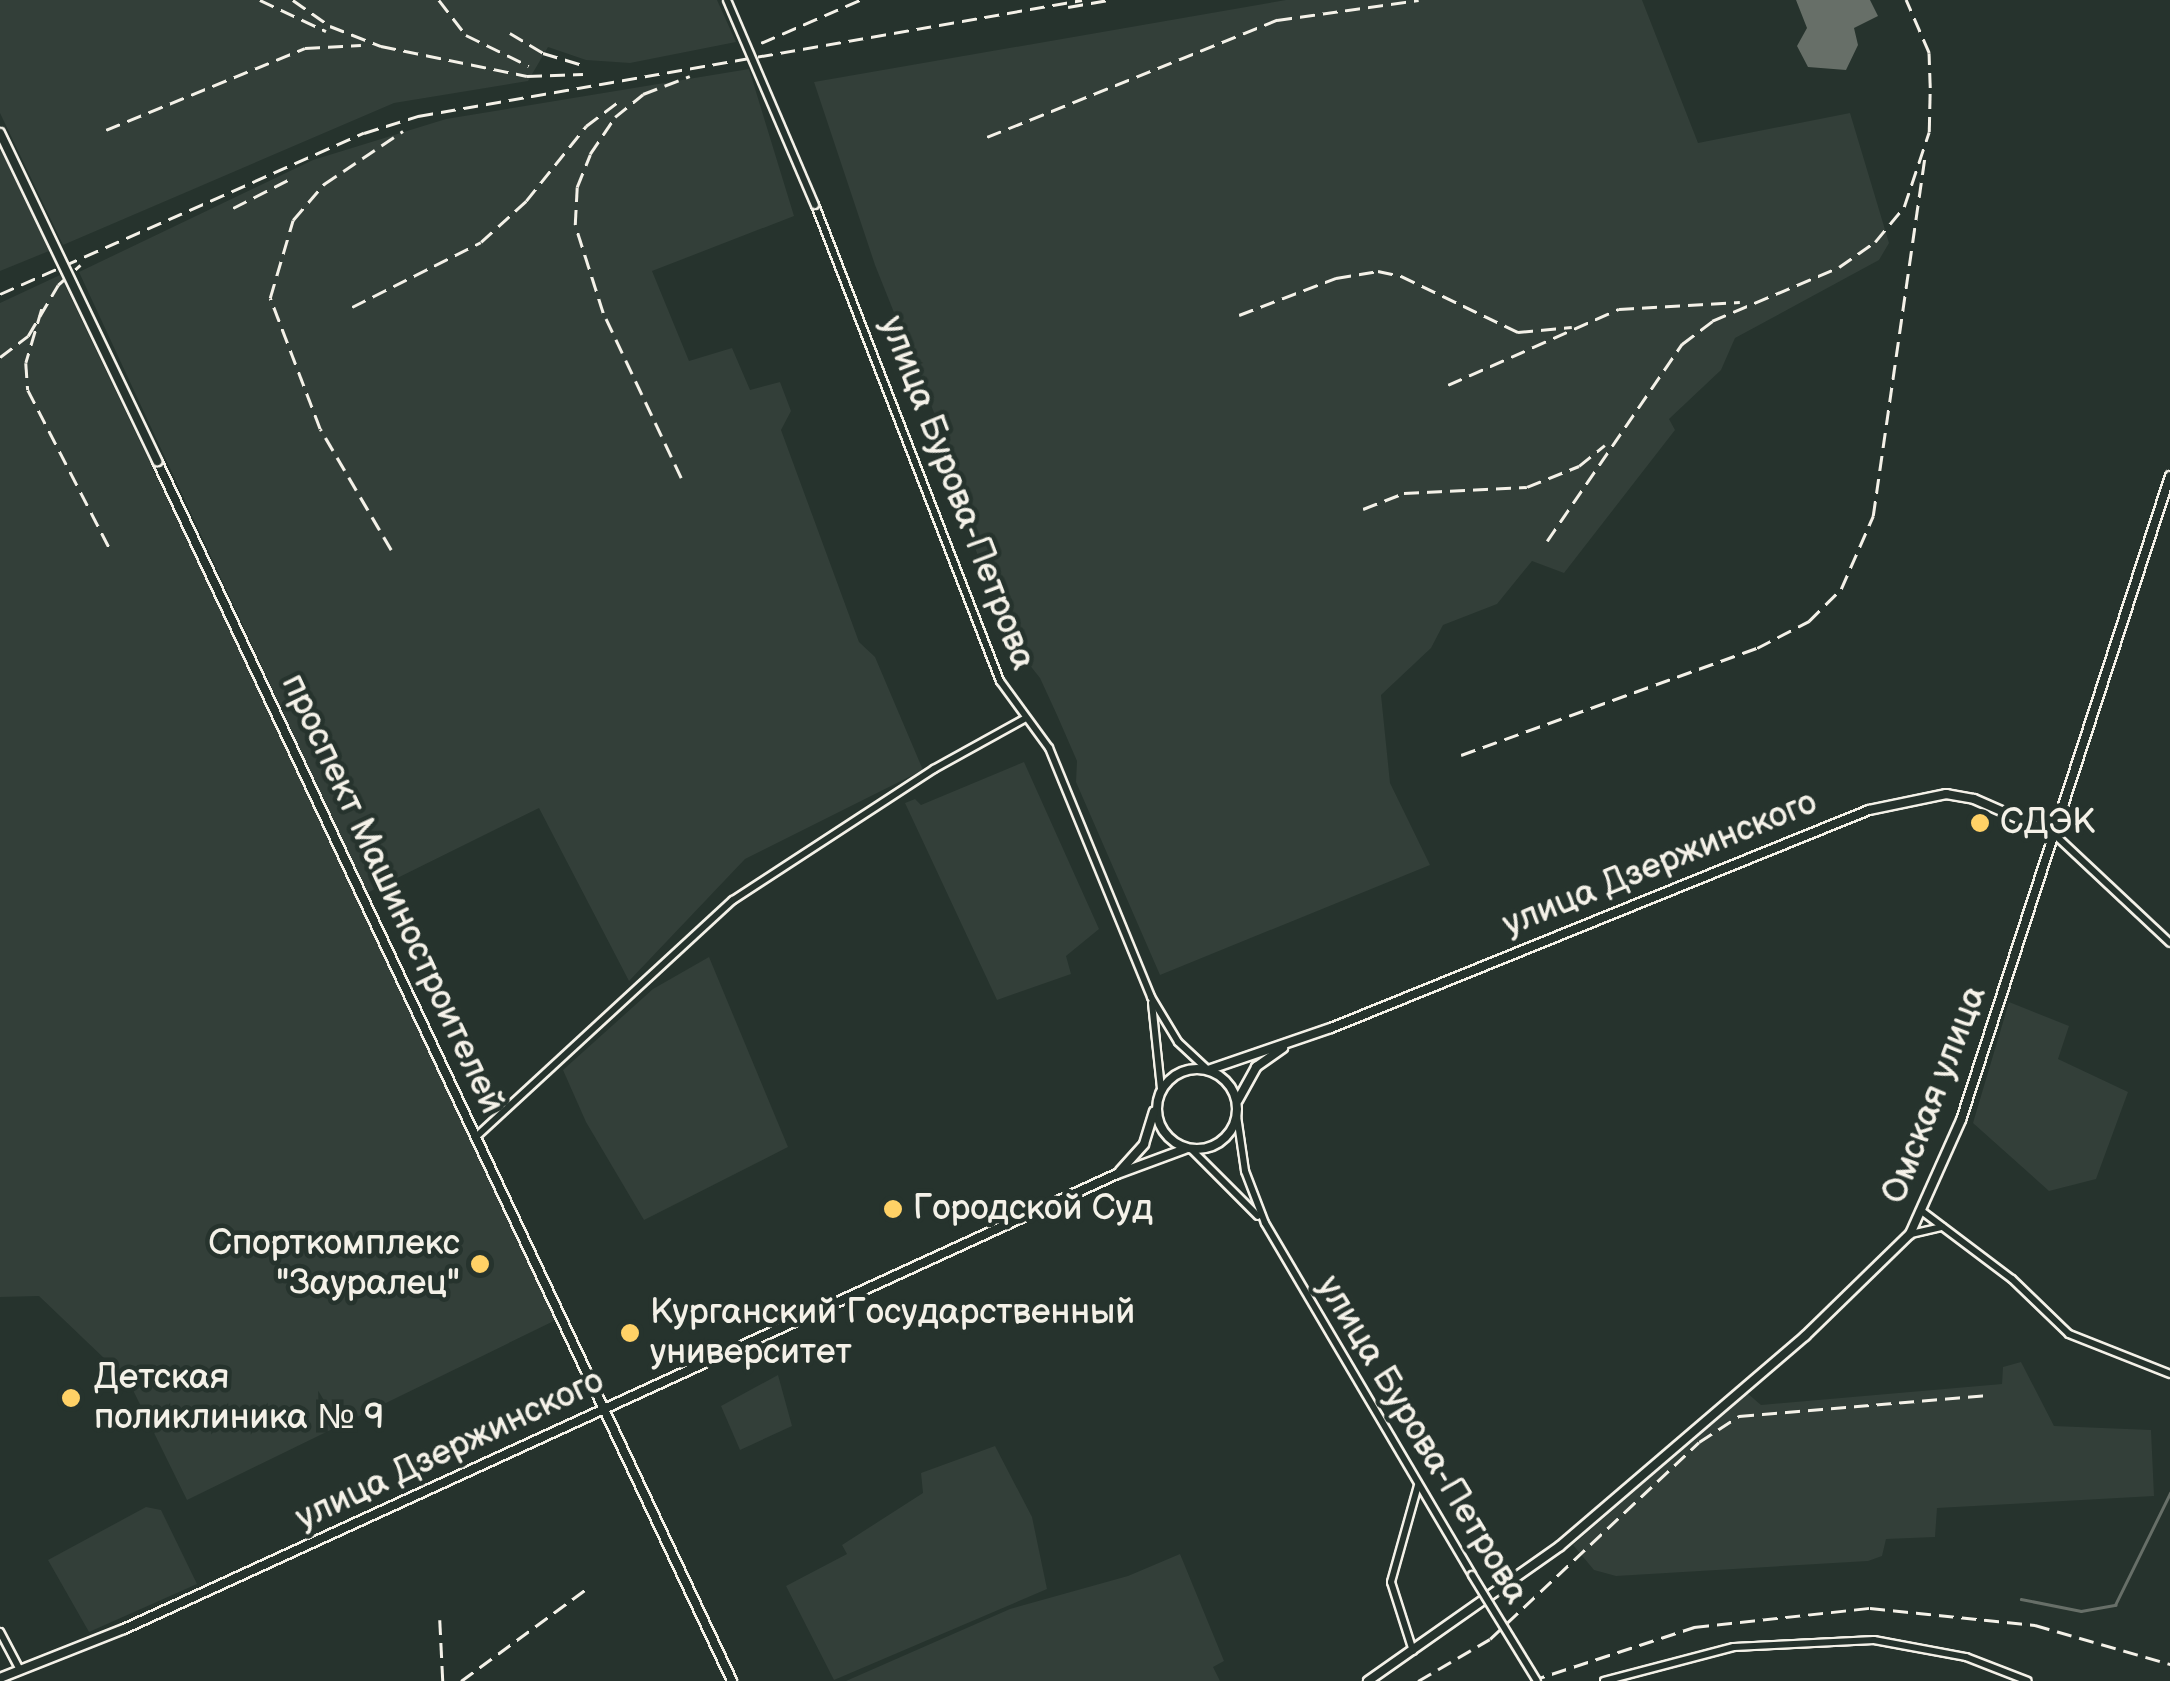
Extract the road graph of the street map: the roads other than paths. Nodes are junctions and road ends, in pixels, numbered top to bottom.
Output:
1 (726, 0) edge
2 (0, 133) edge
3 (2170, 476) edge
4 (1026, 718) junction
5 (2054, 834) junction
6 (2170, 943) edge
7 (1151, 996) junction
8 (1291, 1042) junction
9 (1208, 1069) junction
10 (1161, 1089) junction
11 (1156, 1102) junction
12 (1237, 1102) junction
13 (1237, 1116) junction
14 (476, 1136) junction
15 (1189, 1149) junction
16 (1117, 1174) junction
17 (1923, 1212) junction
18 (1264, 1224) junction
19 (1943, 1227) junction
20 (1910, 1234) junction
21 (2170, 1374) edge
22 (606, 1410) junction
23 (1418, 1484) junction
24 (1429, 1502) junction
25 (1410, 1511) junction
26 (0, 1632) edge
27 (1412, 1651) junction
28 (21, 1671) junction
29 (0, 1678) edge
30 (732, 1681) edge
31 (1368, 1681) edge
32 (1537, 1681) edge
33 (1604, 1681) edge
34 (2028, 1681) edge

1 - 4 main road, улица Бурова-Петрова, bridge
2 - 14 main road, проспект Машиностроителей, bridge
3 - 5 main road, Омская улица
4 - 7 main road, улица Бурова-Петрова
4 - 14 main road
5 - 6 main road
5 - 8 main road, улица Дзержинского
5 - 17 main road, Омская улица
7 - 9 main road, улица Бурова-Петрова
7 - 10 main road, улица Бурова-Петрова
8 - 9 main road, улица Дзержинского
8 - 12 main road, улица Дзержинского
9 - 10 main road
9 - 12 main road
10 - 11 main road
11 - 15 main road
11 - 16 main road, улица Дзержинского
12 - 13 main road
13 - 15 main road
13 - 18 main road, улица Бурова-Петрова
14 - 22 main road, проспект Машиностроителей
15 - 16 main road, улица Дзержинского
15 - 18 main road, улица Бурова-Петрова
16 - 22 main road, улица Дзержинского
17 - 19 main road
17 - 20 main road, Омская улица
18 - 23 main road, улица Бурова-Петрова
19 - 20 main road
19 - 21 main road
20 - 27 main road, Омская улица
22 - 28 main road, улица Дзержинского
22 - 30 main road, проспект Машиностроителей
23 - 24 main road, улица Бурова-Петрова
23 - 25 main road
24 - 25 main road
24 - 32 main road, улица Бурова-Петрова, bridge
25 - 27 main road
26 - 28 main road
27 - 31 main road, Омская улица
28 - 29 main road, улица Дзержинского
33 - 34 main road

